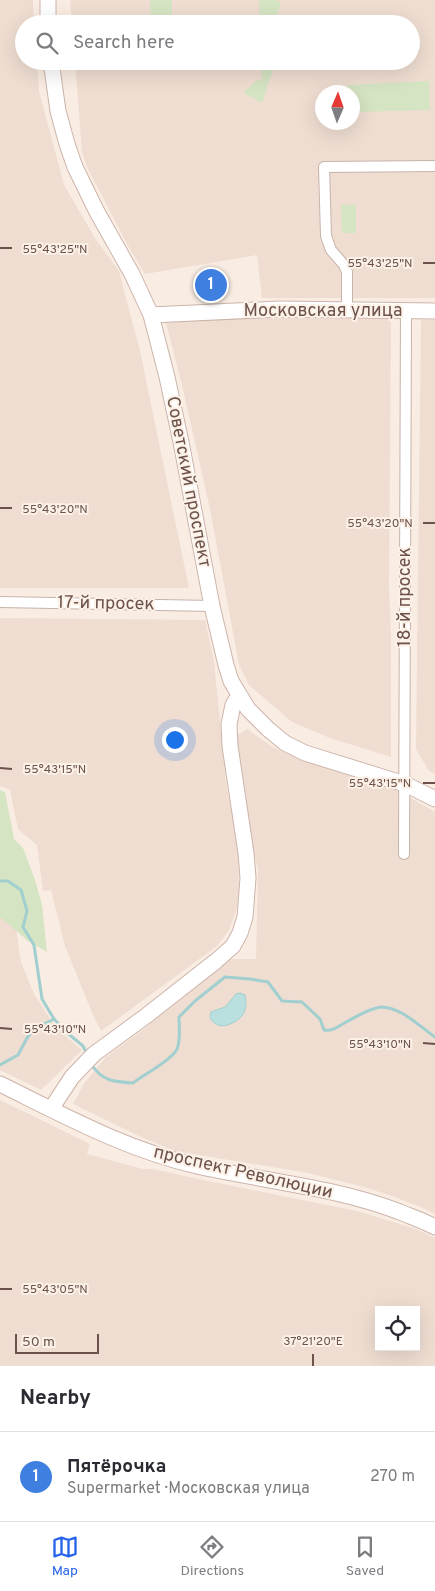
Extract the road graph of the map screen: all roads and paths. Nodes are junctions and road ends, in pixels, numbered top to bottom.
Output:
1 (48, 0) edge
2 (48, 15) edge
3 (52, 70) edge
4 (435, 166) edge
5 (347, 310) junction
6 (406, 311) junction
7 (435, 311) edge
8 (151, 315) junction
9 (0, 602) edge
10 (212, 606) junction
11 (239, 695) junction
12 (405, 784) junction
13 (435, 799) edge
14 (404, 854) dead end
15 (0, 1084) edge
16 (51, 1109) junction
17 (435, 1228) edge

1 - 2 street
3 - 8 street, Советский проспект
4 - 5 street
5 - 6 street, Московская улица
5 - 8 street, Московская улица
6 - 7 street, Московская улица
6 - 12 street, 18-й просек
8 - 10 street, Советский проспект
9 - 10 street, 17-й просек
10 - 11 street, Советский проспект
11 - 12 street, Советский проспект
11 - 16 street
12 - 13 street, Советский проспект
12 - 14 street, 18-й просек
15 - 16 street, проспект Революции
16 - 17 street, проспект Революции

